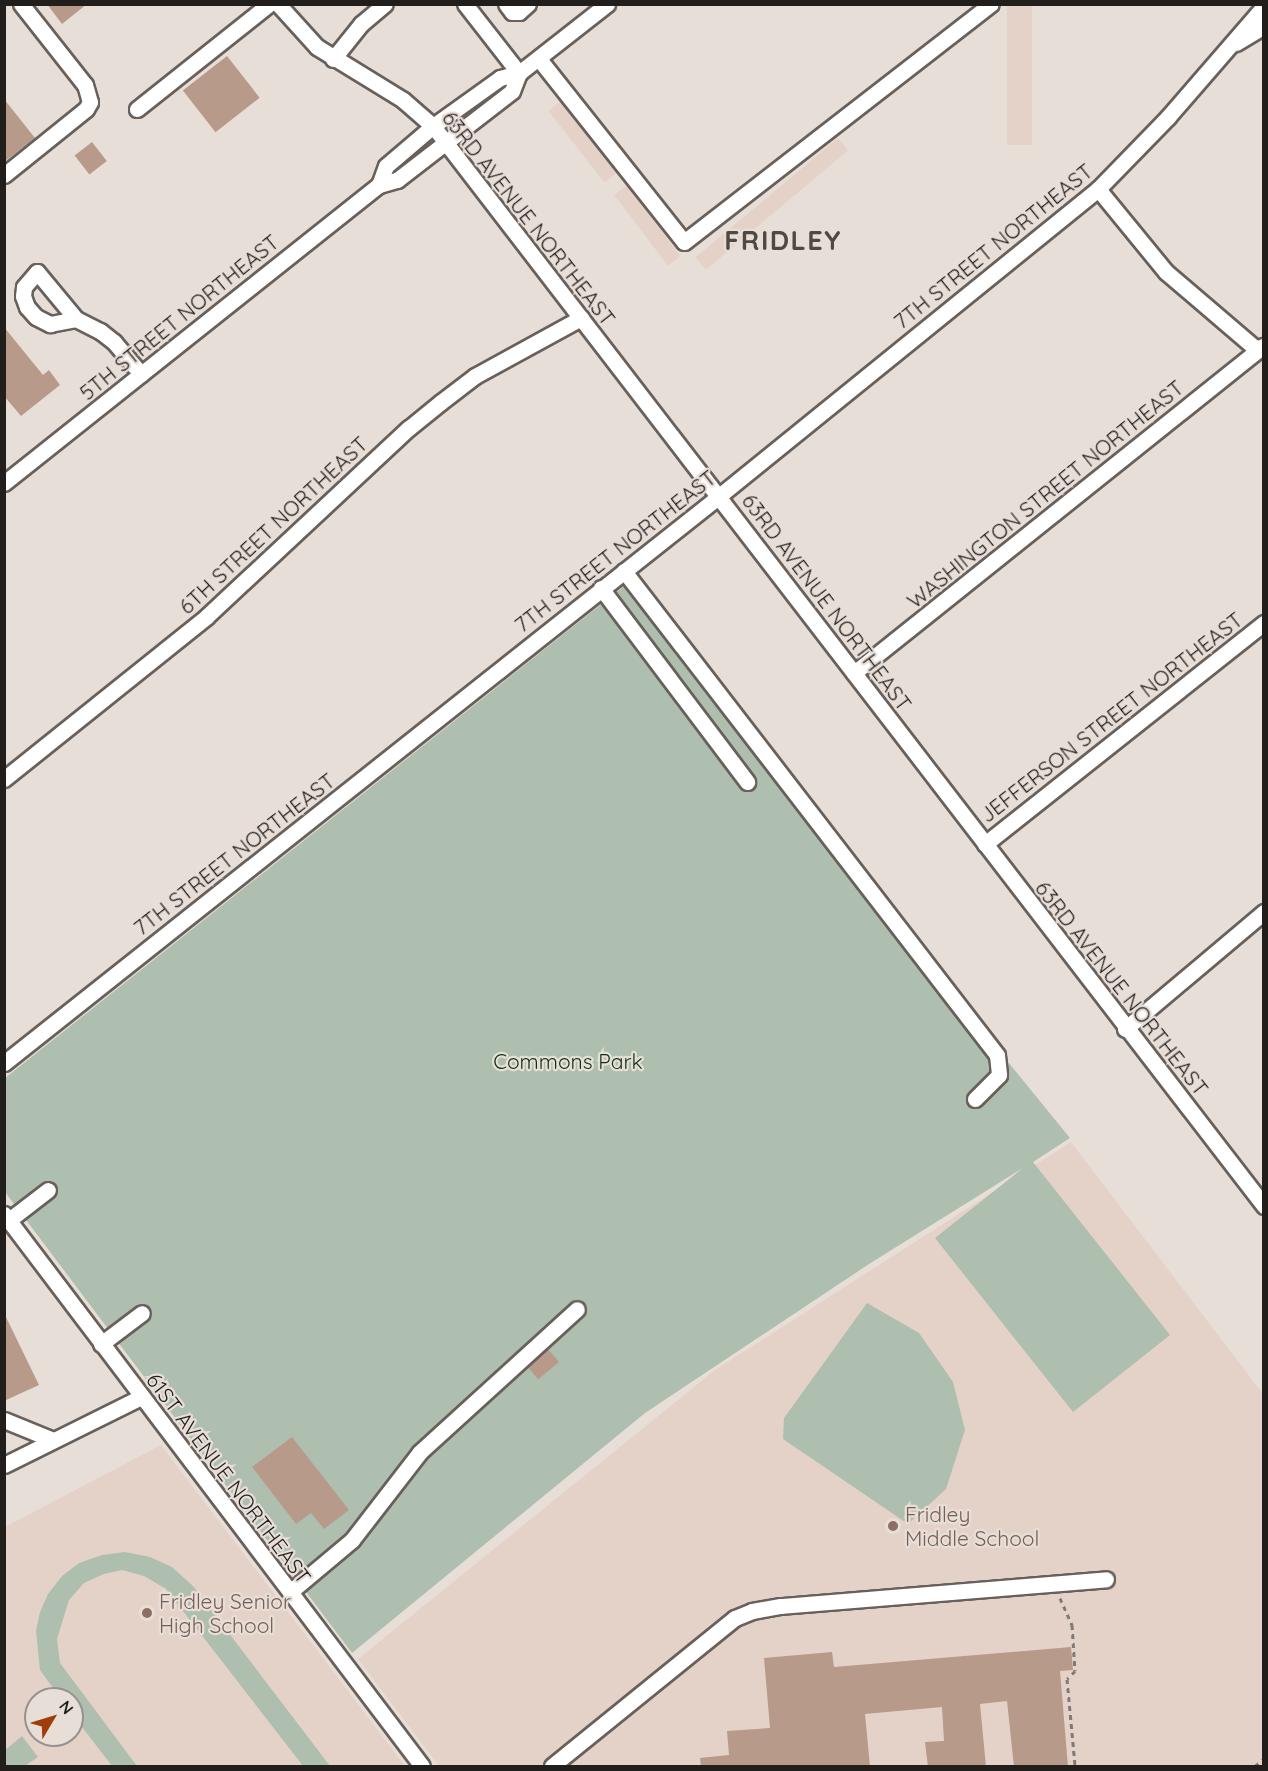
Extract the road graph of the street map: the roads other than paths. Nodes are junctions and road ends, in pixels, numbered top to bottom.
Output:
1 (21, 4) edge
2 (269, 4) edge
3 (278, 4) edge
4 (385, 4) edge
5 (465, 4) edge
6 (506, 4) edge
7 (528, 4) edge
8 (607, 4) edge
9 (991, 4) edge
10 (1263, 6) edge
11 (971, 11) edge
12 (1263, 26) edge
13 (1228, 48) junction
14 (333, 59) junction
15 (539, 59) junction
16 (519, 73) junction
17 (136, 109) dead end
18 (433, 126) junction
19 (446, 142) junction
20 (4, 175) edge
21 (379, 185) junction
22 (1098, 189) junction
23 (581, 318) junction
24 (76, 319) dead end
25 (1263, 347) edge
26 (141, 374) junction
27 (4, 483) edge
28 (719, 496) junction
29 (624, 571) junction
30 (602, 588) junction
31 (1263, 623) edge
32 (854, 674) junction
33 (4, 779) edge
34 (747, 782) dead end
35 (985, 844) junction
36 (1263, 912) edge
37 (1125, 1029) junction
38 (4, 1063) edge
39 (975, 1099) dead end
40 (48, 1190) dead end
41 (1262, 1202) edge
42 (7, 1217) edge
43 (577, 1309) dead end
44 (142, 1313) dead end
45 (101, 1344) junction
46 (141, 1397) junction
47 (4, 1420) edge
48 (53, 1440) junction
49 (4, 1464) edge
50 (1106, 1579) dead end
51 (290, 1592) junction
52 (422, 1767) edge
53 (552, 1767) edge

1 - 20 street
2 - 17 street
3 - 14 street, 63RD AVENUE NORTHEAST
4 - 14 street
5 - 16 street
6 - 7 street
8 - 15 street, 5TH STREET NORTHEAST
9 - 11 street
10 - 13 street, 7TH STREET NORTHEAST
11 - 15 street
12 - 13 street, 7TH STREET NORTHEAST
13 - 22 street, 7TH STREET NORTHEAST
14 - 18 street, 63RD AVENUE NORTHEAST
15 - 16 street, 5TH STREET NORTHEAST
16 - 18 street, 5TH STREET NORTHEAST
16 - 19 street, 5TH STREET NORTHEAST
18 - 19 street, 63RD AVENUE NORTHEAST
18 - 21 street, 5TH STREET NORTHEAST
19 - 21 street, 5TH STREET NORTHEAST
19 - 23 street, 63RD AVENUE NORTHEAST
21 - 26 street, 5TH STREET NORTHEAST
22 - 25 street
22 - 28 street, 7TH STREET NORTHEAST
23 - 28 street, 63RD AVENUE NORTHEAST
23 - 33 street, 6TH STREET NORTHEAST
24 - 26 street
25 - 32 street, WASHINGTON STREET NORTHEAST
26 - 27 street, 5TH STREET NORTHEAST
28 - 29 street, 7TH STREET NORTHEAST
28 - 32 street, 63RD AVENUE NORTHEAST
29 - 30 street, 7TH STREET NORTHEAST
29 - 39 street
30 - 34 street
30 - 38 street, 7TH STREET NORTHEAST
31 - 35 street, JEFFERSON STREET NORTHEAST
32 - 35 street, 63RD AVENUE NORTHEAST
35 - 37 street, 63RD AVENUE NORTHEAST
36 - 37 street
37 - 41 street, 63RD AVENUE NORTHEAST
40 - 42 street
42 - 45 street, 61ST AVENUE NORTHEAST
43 - 51 street
44 - 45 street
45 - 46 street, 61ST AVENUE NORTHEAST
46 - 48 street
46 - 51 street, 61ST AVENUE NORTHEAST
47 - 48 street
48 - 49 street
50 - 53 street
51 - 52 street, 61ST AVENUE NORTHEAST

